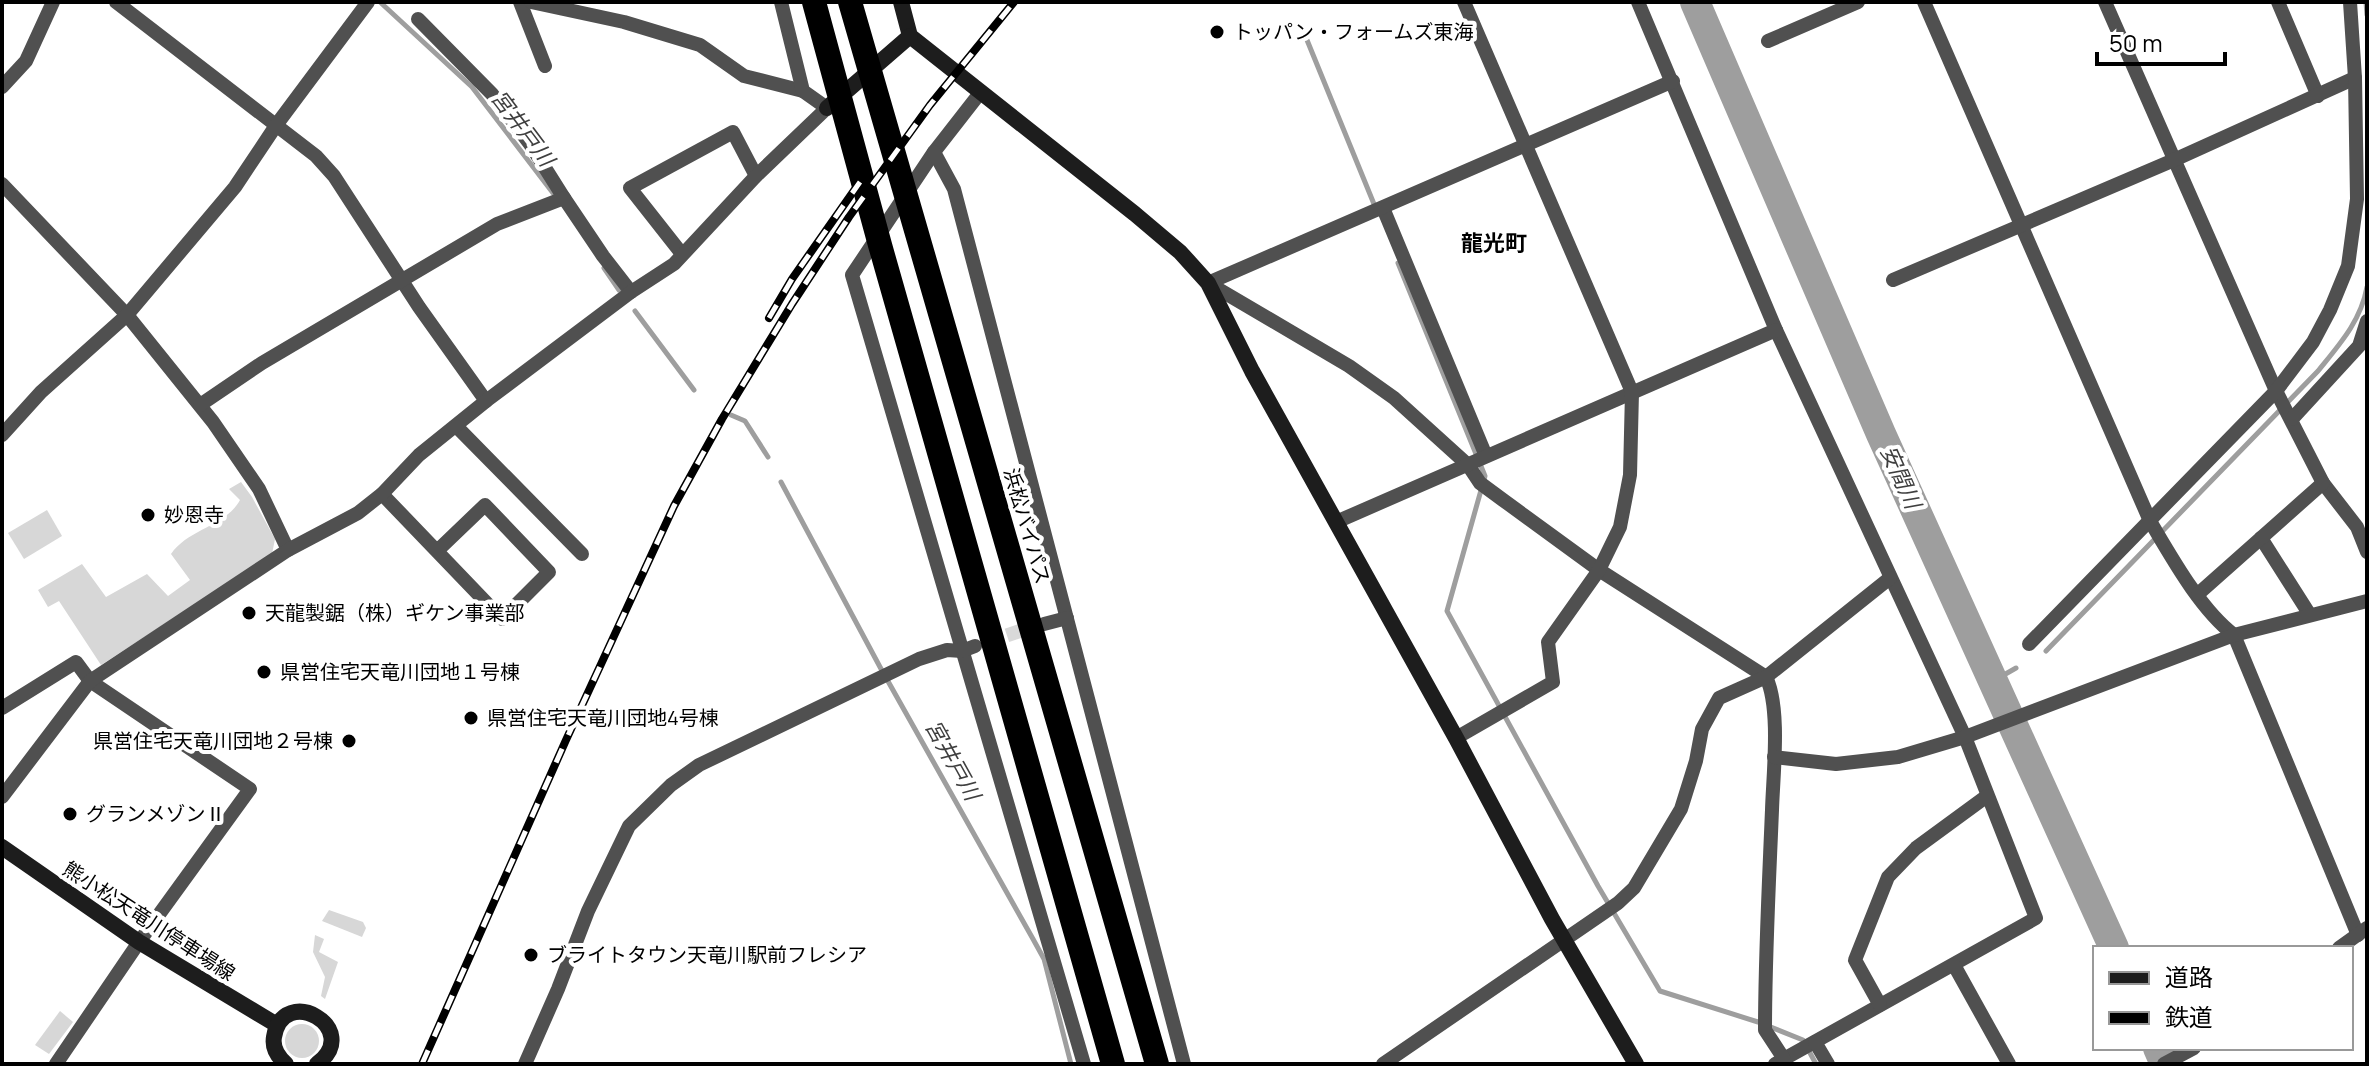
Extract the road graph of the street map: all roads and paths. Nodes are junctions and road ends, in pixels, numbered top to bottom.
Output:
1 (53, 2) edge
2 (116, 2) edge
3 (520, 2) edge
4 (531, 2) edge
5 (781, 2) edge
6 (814, 2) edge
7 (850, 2) edge
8 (901, 2) edge
9 (1464, 2) edge
10 (1638, 2) edge
11 (1858, 2) edge
12 (1924, 2) edge
13 (2105, 2) edge
14 (2278, 2) edge
15 (2350, 2) edge
16 (366, 3) edge
17 (418, 19) dead end
18 (910, 36) junction
19 (1768, 41) dead end
20 (545, 66) dead end
21 (2355, 78) junction
22 (1673, 81) junction
23 (2, 87) edge
24 (803, 91) junction
25 (980, 93) junction
26 (2318, 96) junction
27 (827, 108) junction
28 (277, 124) junction
29 (1527, 147) junction
30 (934, 152) junction
31 (2174, 160) junction
32 (756, 176) junction
33 (2, 184) edge
34 (560, 200) junction
35 (1378, 210) junction
36 (2021, 226) junction
37 (682, 254) junction
38 (1893, 280) dead end
39 (403, 281) junction
40 (1208, 283) junction
41 (631, 292) junction
42 (127, 315) junction
43 (2367, 321) edge
44 (1776, 330) junction
45 (2363, 342) edge
46 (1632, 392) junction
47 (2278, 393) junction
48 (486, 401) junction
49 (200, 405) junction
50 (2291, 418) junction
51 (456, 426) junction
52 (2, 435) edge
53 (1486, 456) junction
54 (1468, 465) junction
55 (2323, 483) junction
56 (382, 494) junction
57 (1336, 522) junction
58 (2151, 524) junction
59 (2261, 538) junction
60 (288, 550) junction
61 (437, 551) junction
62 (2367, 552) edge
63 (582, 554) dead end
64 (1599, 570) junction
65 (1890, 578) junction
66 (2198, 594) junction
67 (2367, 601) edge
68 (2310, 615) junction
69 (1067, 618) junction
70 (1044, 624) tunnel mouth
71 (2234, 635) junction
72 (2029, 644) dead end
73 (968, 648) junction
74 (1766, 677) junction
75 (90, 681) junction
76 (2, 708) edge
77 (1971, 735) junction
78 (1456, 738) junction
79 (1774, 757) junction
80 (1987, 796) junction
81 (2, 797) edge
82 (2, 847) edge
83 (2364, 933) edge
84 (1563, 938) junction
85 (139, 942) junction
86 (2342, 946) edge
87 (1954, 965) junction
88 (1880, 1005) junction
89 (277, 1025) junction
90 (1813, 1043) junction
91 (2190, 1050) edge
92 (1785, 1058) edge
93 (56, 1064) edge
94 (286, 1064) edge
95 (317, 1064) edge
96 (525, 1064) edge
97 (1084, 1064) edge
98 (1113, 1064) edge
99 (1157, 1064) edge
100 (1184, 1064) edge
101 (1383, 1064) edge
102 (1636, 1064) edge
103 (1828, 1064) edge
104 (2009, 1064) edge
105 (2164, 1064) edge

1 - 23 street
2 - 28 street
3 - 20 street
4 - 24 street
5 - 24 street
6 - 98 highway
7 - 99 highway, 浜松バイパス
8 - 18 street
9 - 29 street
10 - 22 street
11 - 19 street
12 - 36 street
13 - 31 street
14 - 26 street
15 - 21 street
16 - 28 street
17 - 34 street
18 - 25 street
18 - 27 street
21 - 26 street
21 - 47 street
22 - 29 street
22 - 44 street
24 - 27 street
25 - 30 street
25 - 40 street
26 - 31 street
27 - 32 street
28 - 39 street
28 - 42 street
29 - 35 street
29 - 46 street
30 - 69 street
30 - 73 street
31 - 36 street
31 - 47 street
32 - 37 street
32 - 37 street
33 - 42 street
34 - 39 street
34 - 41 street
35 - 40 street
35 - 53 street
36 - 38 street
36 - 58 street
37 - 41 street
39 - 48 street
39 - 49 street
40 - 54 street
40 - 57 street
41 - 48 street
42 - 49 street
42 - 52 street
43 - 45 street
44 - 46 street
44 - 65 street
45 - 50 street
46 - 53 street
46 - 64 street
47 - 50 street
47 - 58 street
48 - 51 street
49 - 60 street
50 - 55 street
51 - 56 street
51 - 63 street
53 - 54 street
54 - 57 street
54 - 64 street
55 - 59 street
55 - 62 street
56 - 60 street
56 - 61 street
57 - 78 street
58 - 66 street
58 - 72 street
59 - 66 street
59 - 68 street
60 - 75 street
61 - 61 street
64 - 74 street
64 - 78 street
65 - 74 street
65 - 77 street
66 - 71 street
67 - 68 street
68 - 71 street
69 - 70 street
69 - 100 street
71 - 77 street
71 - 83 street
73 - 96 street
73 - 97 street
74 - 79 street
74 - 84 street
75 - 76 street
75 - 81 street
75 - 85 street
77 - 79 street
77 - 80 street
78 - 84 street
79 - 92 street
80 - 87 street
80 - 88 street
82 - 85 street, 熊小松天竜川停車場線
83 - 86 street
84 - 101 street
84 - 102 street
85 - 89 street, 熊小松天竜川停車場線
85 - 93 street
87 - 88 street
87 - 104 street
88 - 90 street
89 - 94 street
89 - 95 street
90 - 92 street
90 - 103 street
91 - 105 street

